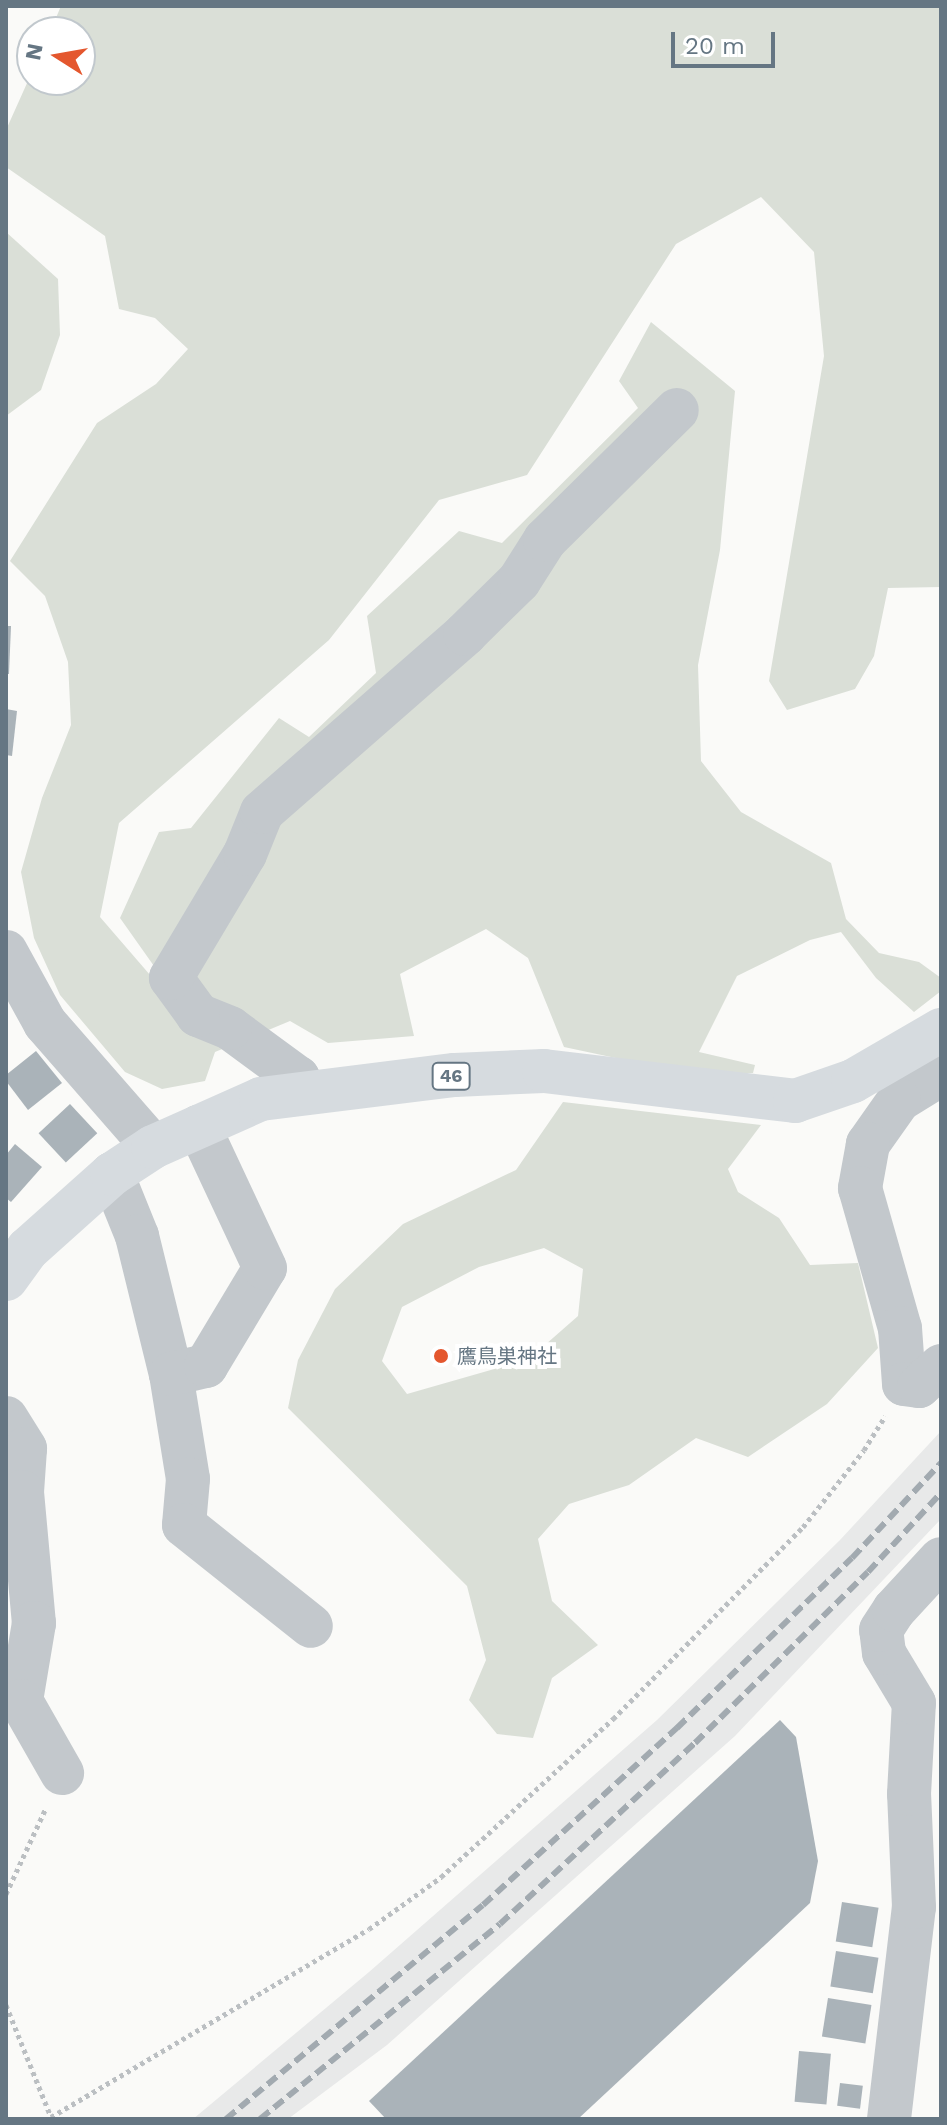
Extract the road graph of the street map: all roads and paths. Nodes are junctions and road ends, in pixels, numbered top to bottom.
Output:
1 (677, 410) dead end
2 (6, 952) edge
3 (941, 1030) edge
4 (941, 1074) edge
5 (305, 1093) junction
6 (199, 1127) junction
7 (153, 1147) junction
8 (112, 1174) junction
9 (6, 1279) edge
10 (171, 1374) junction
11 (923, 1375) edge
12 (6, 1418) edge
13 (941, 1559) edge
14 (311, 1626) dead end
15 (62, 1773) joint
16 (6, 1894) edge
17 (6, 2005) edge
18 (889, 2119) edge

1 - 5 street
2 - 7 street
3 - 5 main road, 46
4 - 11 street
5 - 6 main road, 46
6 - 7 main road, 46
6 - 10 street
7 - 8 main road, 46
8 - 9 main road, 46
8 - 10 street
10 - 14 street
11 - 17 path
12 - 15 street
13 - 18 street
15 - 16 path

